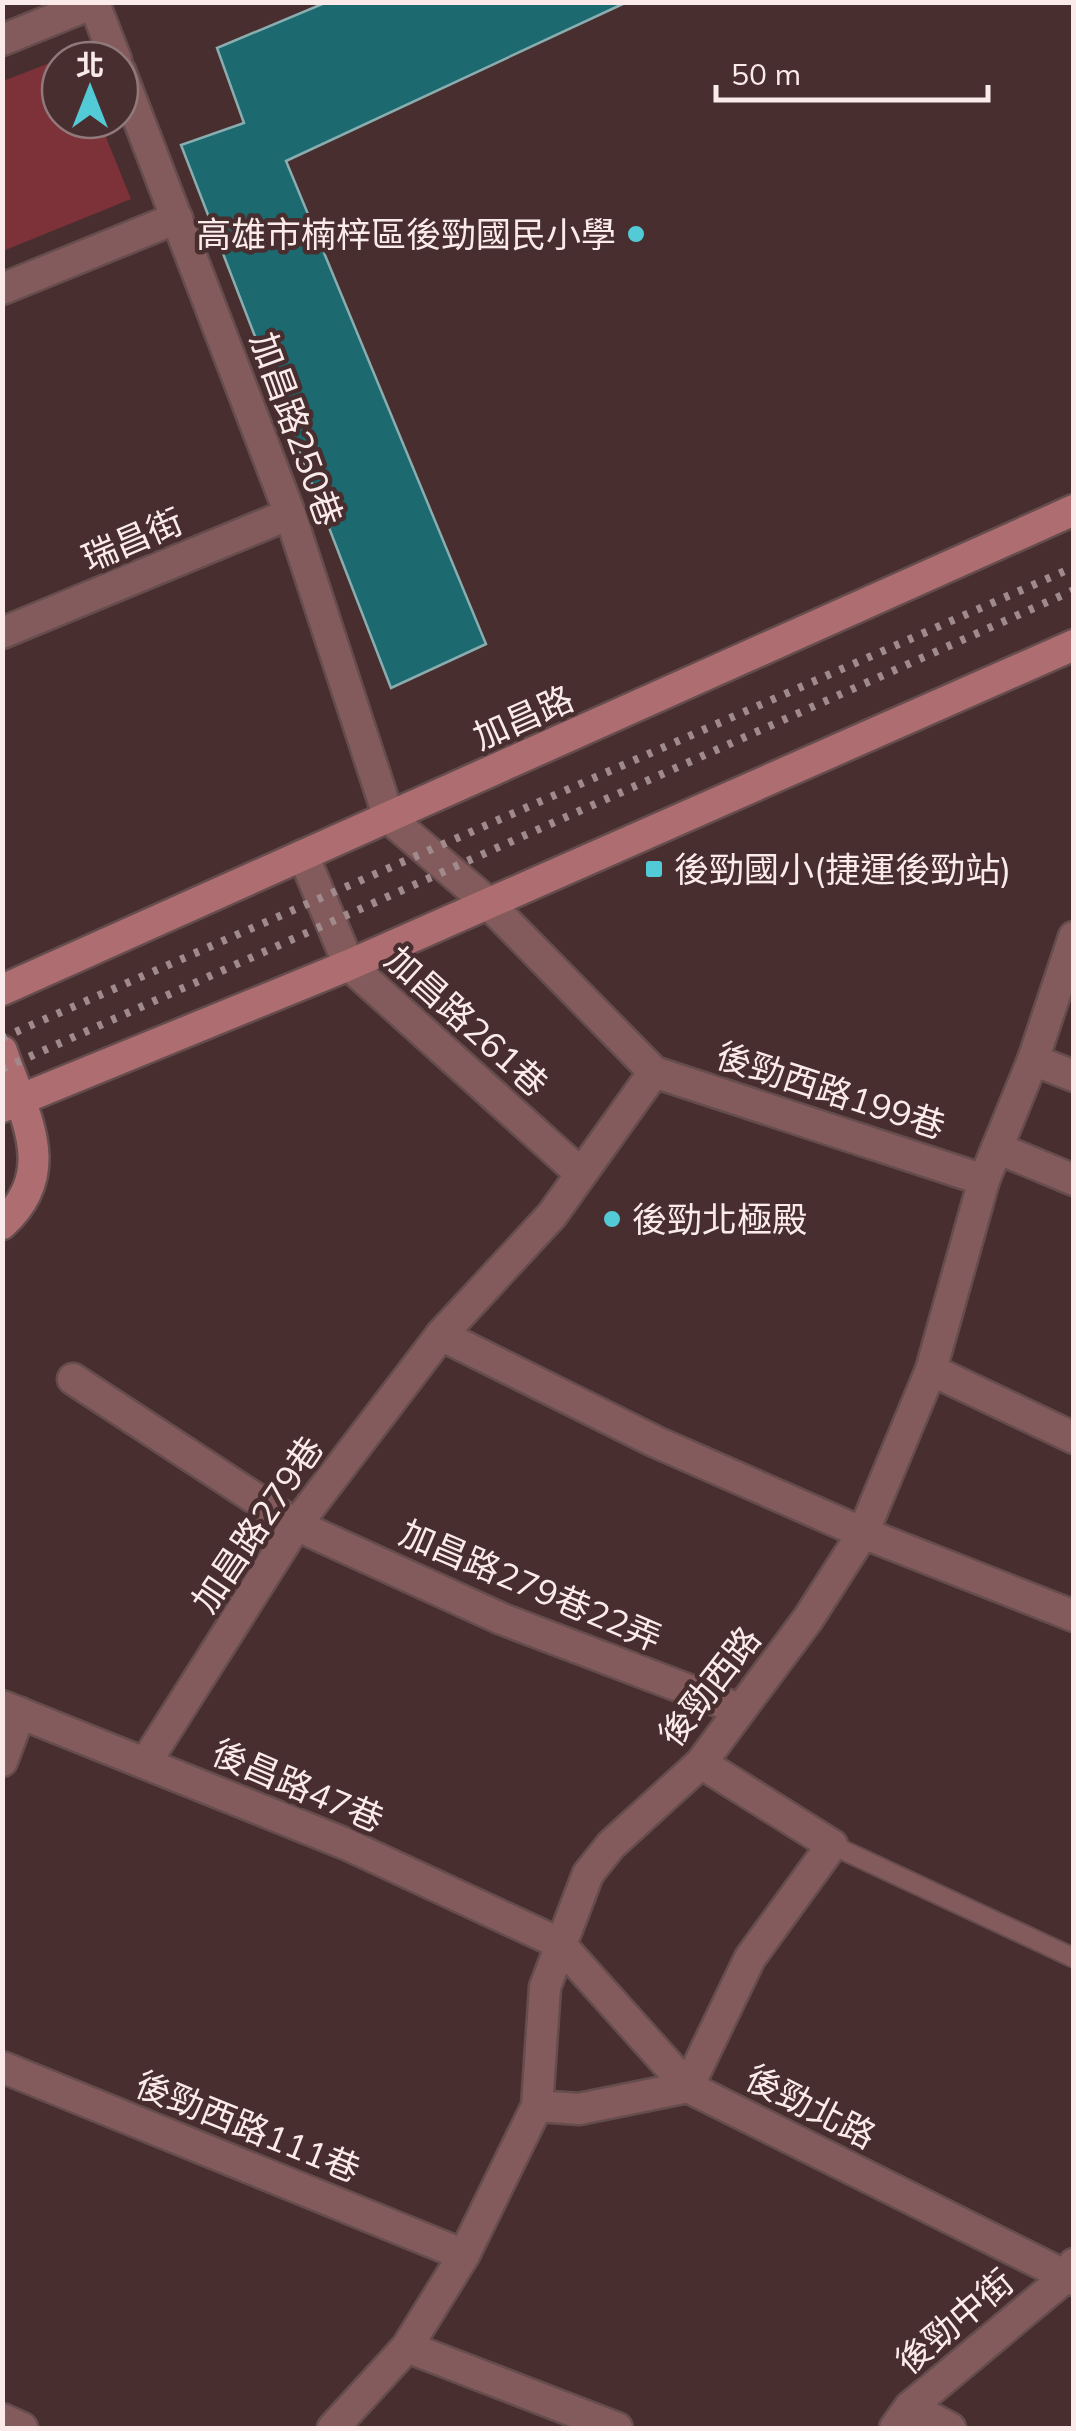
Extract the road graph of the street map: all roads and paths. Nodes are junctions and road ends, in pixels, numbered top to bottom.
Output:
1 (95, 3) edge
2 (2, 40) edge
3 (109, 40) edge
4 (140, 123) edge
5 (177, 218) junction
6 (2, 289) edge
7 (1074, 510) edge
8 (290, 514) junction
9 (2, 634) edge
10 (1074, 645) edge
11 (389, 818) junction
12 (303, 855) junction
13 (488, 903) junction
14 (1071, 951) edge
15 (349, 965) junction
16 (2, 990) edge
17 (2, 1052) edge
18 (1033, 1060) junction
19 (654, 1072) junction
20 (1074, 1076) edge
21 (10, 1103) edge
22 (997, 1148) junction
23 (579, 1172) junction
24 (984, 1180) junction
25 (1074, 1180) edge
26 (2, 1224) edge
27 (441, 1335) junction
28 (932, 1370) junction
29 (72, 1378) dead end
30 (1074, 1438) edge
31 (296, 1524) junction
32 (864, 1533) junction
33 (1074, 1616) edge
34 (738, 1709) junction
35 (11, 1710) edge
36 (2, 1761) edge
37 (146, 1762) junction
38 (701, 1763) junction
39 (832, 1846) junction
40 (559, 1943) junction
41 (1074, 1958) edge
42 (2, 2066) edge
43 (688, 2087) junction
44 (538, 2106) junction
45 (464, 2255) junction
46 (1071, 2273) edge
47 (407, 2347) junction
48 (902, 2418) edge
49 (2, 2419) edge
50 (22, 2428) edge
51 (333, 2428) edge
52 (618, 2428) edge
53 (950, 2428) edge

1 - 2 street
1 - 3 street
4 - 5 street, 加昌路250巷
5 - 6 street
5 - 8 street, 加昌路250巷
7 - 11 street, 加昌路
8 - 9 street, 瑞昌街
8 - 11 street, 加昌路250巷
10 - 13 street
11 - 12 street, 加昌路
11 - 13 street
12 - 15 street, 加昌路261巷
12 - 16 street, 加昌路
13 - 15 street
13 - 19 street
14 - 18 street, 後勁西路
15 - 21 street
15 - 23 street, 加昌路261巷
17 - 21 street
18 - 20 street
18 - 22 street, 後勁西路
19 - 23 street, 加昌路279巷
19 - 24 street, 後勁西路199巷
21 - 26 street
22 - 24 street, 後勁西路
22 - 25 street
23 - 27 street, 加昌路279巷
24 - 28 street, 後勁西路
27 - 31 street, 加昌路279巷
27 - 32 street
28 - 30 street
28 - 32 street, 後勁西路
29 - 31 street, 加昌路279巷22弄
31 - 34 street, 加昌路279巷22弄
31 - 37 street, 加昌路279巷
32 - 33 street
32 - 34 street, 後勁西路
34 - 38 street, 後勁西路
35 - 36 street
35 - 37 street, 後昌路47巷
37 - 40 street, 後昌路47巷
38 - 39 street
38 - 40 street, 後勁西路
39 - 41 lane
39 - 43 street
40 - 43 street, 後勁北路
40 - 44 street, 後勁西路
42 - 45 street, 後勁西路111巷
43 - 44 street
43 - 46 street, 後勁北路
44 - 45 street, 後勁西路
45 - 47 street, 後勁西路
46 - 48 street, 後勁中街
47 - 51 street, 後勁西路
47 - 52 street
48 - 53 street
49 - 50 street

